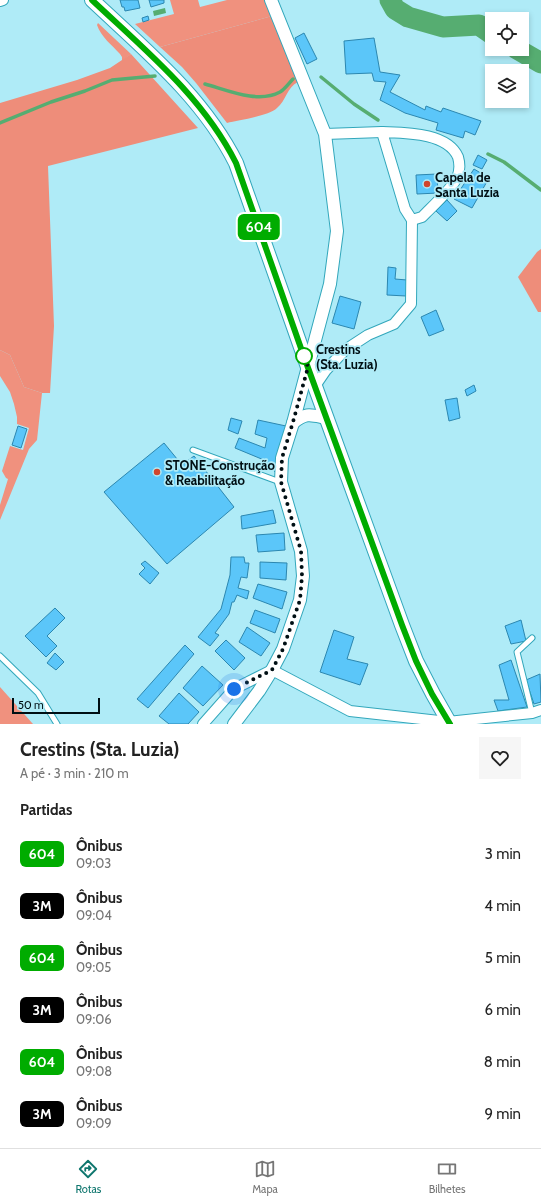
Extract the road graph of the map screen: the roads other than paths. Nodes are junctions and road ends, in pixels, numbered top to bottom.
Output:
1 (92, 0) edge
2 (271, 0) edge
3 (382, 132) junction
4 (325, 134) junction
5 (412, 220) junction
6 (308, 367) junction
7 (315, 386) junction
8 (326, 418) junction
9 (293, 422) junction
10 (193, 450) dead end
11 (281, 482) junction
12 (532, 638) dead end
13 (0, 656) edge
14 (272, 670) junction
15 (537, 712) edge
16 (449, 723) edge
17 (57, 724) edge
18 (203, 724) edge
19 (234, 724) edge

1 - 6 main road
2 - 4 street
3 - 4 street
3 - 5 street
3 - 5 street
4 - 6 street
5 - 7 street
6 - 7 main road
6 - 9 street
7 - 8 main road
7 - 9 street
8 - 9 street
8 - 16 main road
9 - 11 street
10 - 11 lane
11 - 14 street
12 - 15 lane
13 - 17 lane
14 - 16 street
14 - 18 street
14 - 19 street
15 - 16 street

